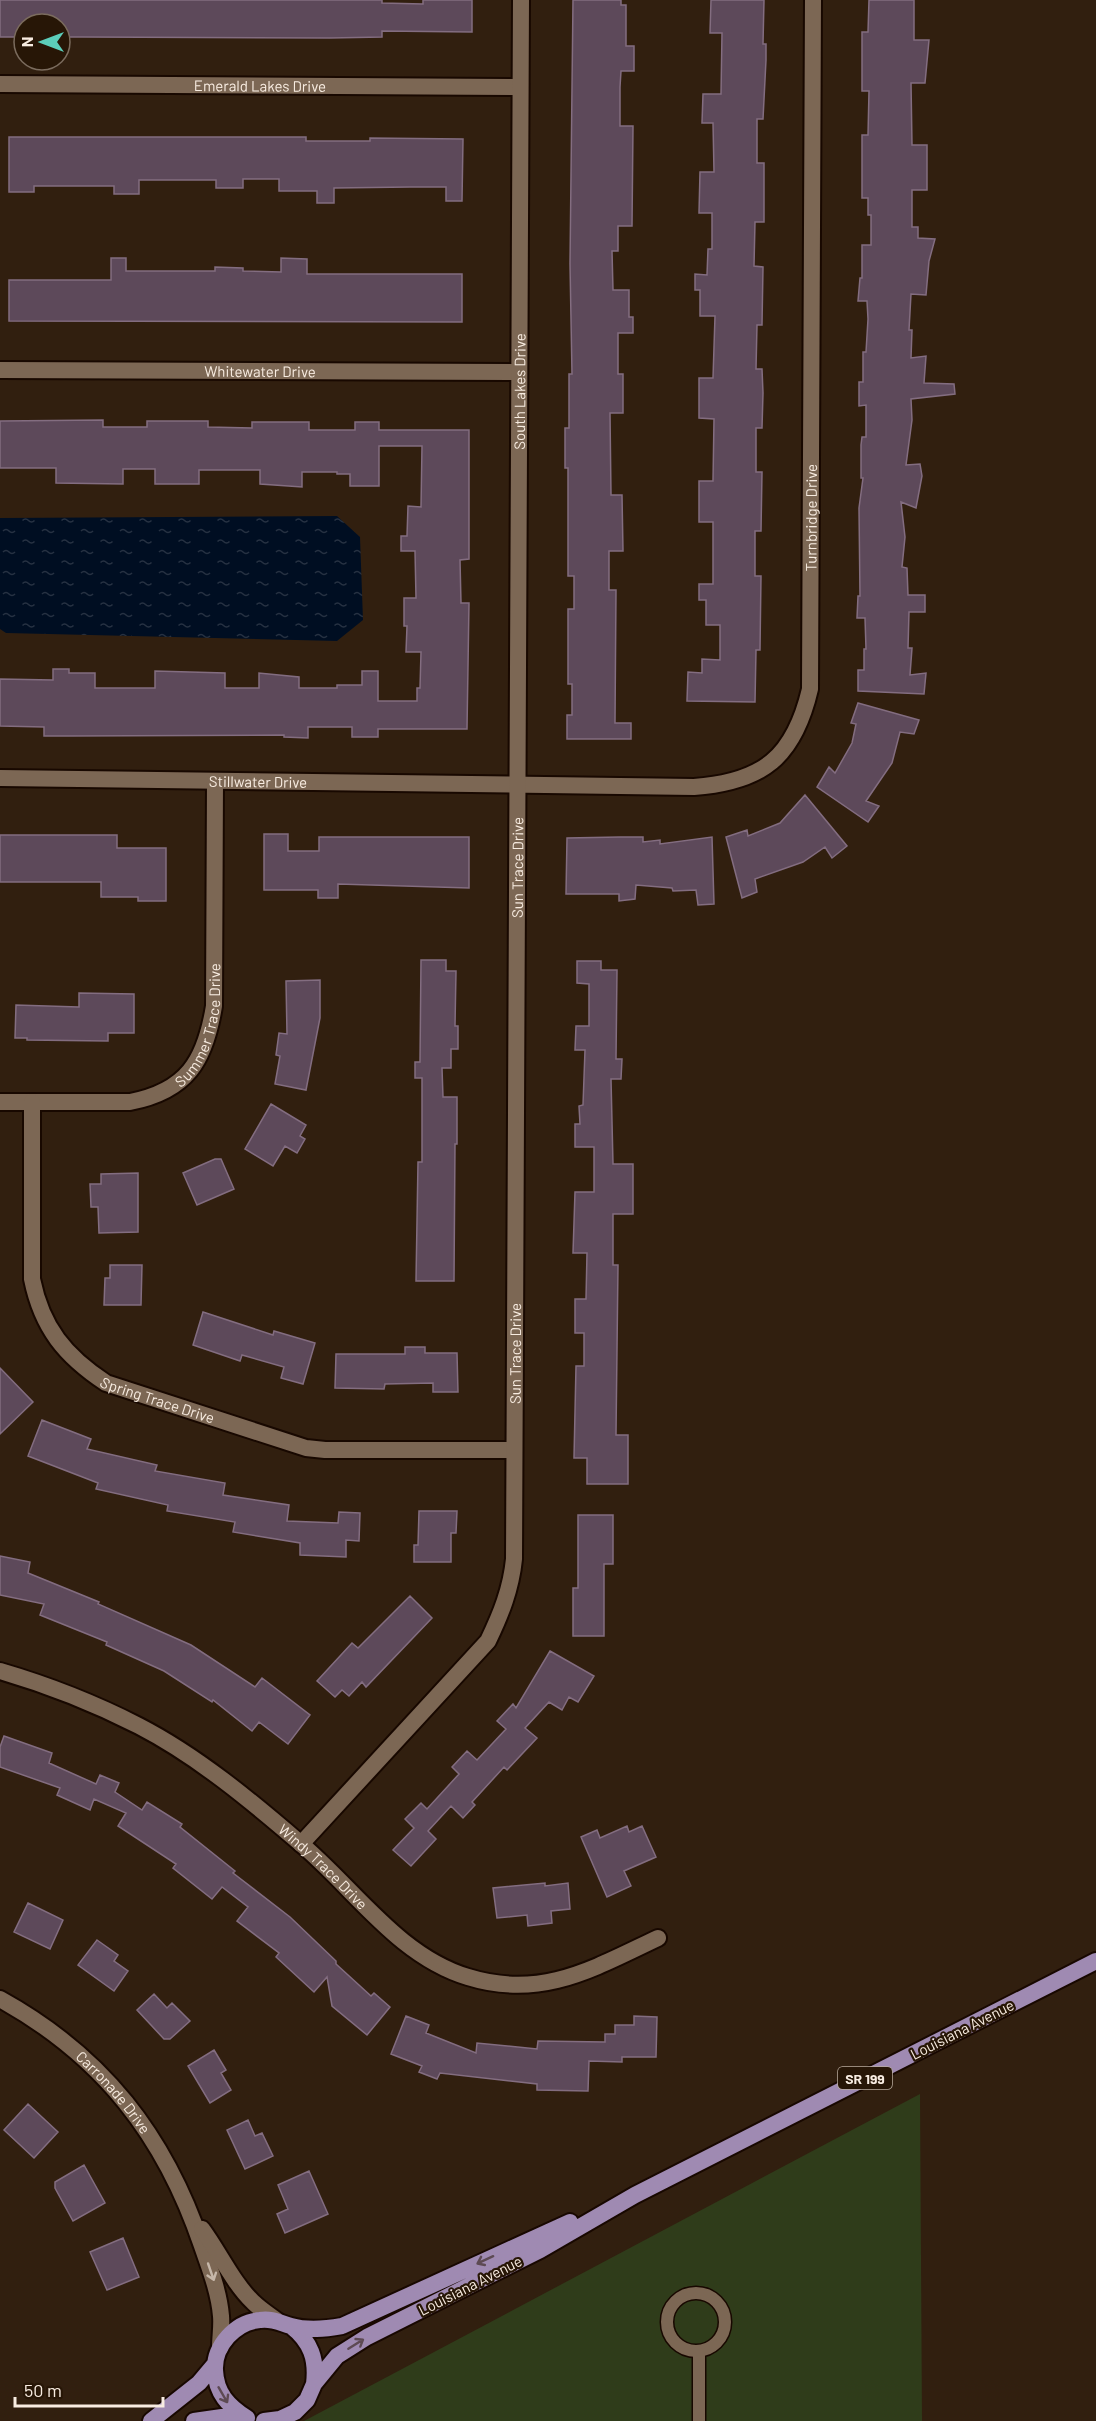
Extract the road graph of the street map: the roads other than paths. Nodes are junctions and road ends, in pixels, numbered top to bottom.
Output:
1 (520, 0) edge
2 (813, 0) edge
3 (0, 84) edge
4 (520, 87) junction
5 (0, 370) edge
6 (519, 372) junction
7 (0, 778) edge
8 (215, 781) junction
9 (517, 784) junction
10 (0, 1102) edge
11 (32, 1102) junction
12 (514, 1450) junction
13 (0, 1671) edge
14 (301, 1844) junction
15 (658, 1938) dead end
16 (1096, 1961) edge
17 (0, 1999) edge
18 (635, 2195) junction
19 (192, 2216) junction
20 (283, 2323) junction
21 (699, 2351) junction
22 (217, 2356) junction
23 (314, 2384) junction
24 (258, 2420) edge
25 (151, 2421) edge
26 (194, 2421) edge
27 (699, 2421) edge

1 - 4 street, South Lakes Drive
2 - 9 street, Turnbridge Drive
3 - 4 street, Emerald Lakes Drive
4 - 6 street, South Lakes Drive
5 - 6 street, Whitewater Drive
6 - 9 street, South Lakes Drive
7 - 8 street, Stillwater Drive
8 - 9 street, Stillwater Drive
8 - 11 street, Summer Trace Drive
9 - 12 street, Sun Trace Drive
10 - 11 street, Summer Trace Drive
11 - 12 street, Spring Trace Drive
12 - 14 street, Sun Trace Drive
13 - 14 street, Windy Trace Drive
14 - 15 street, Windy Trace Drive
16 - 18 main road, Louisiana Avenue / SR 199
17 - 19 street, Carronade Drive
18 -> 20 main road, Louisiana Avenue
23 -> 18 main road, Louisiana Avenue
19 - 20 street, Carronade Drive
19 -> 22 street, Carronade Drive
20 - 22 main road, Louisiana Avenue
20 - 23 main road
21 - 21 lane
21 - 27 lane
22 -> 24 main road
22 - 25 main road, Louisiana Avenue
23 - 24 main road, Louisiana Avenue
24 - 26 main road, Louisiana Avenue

